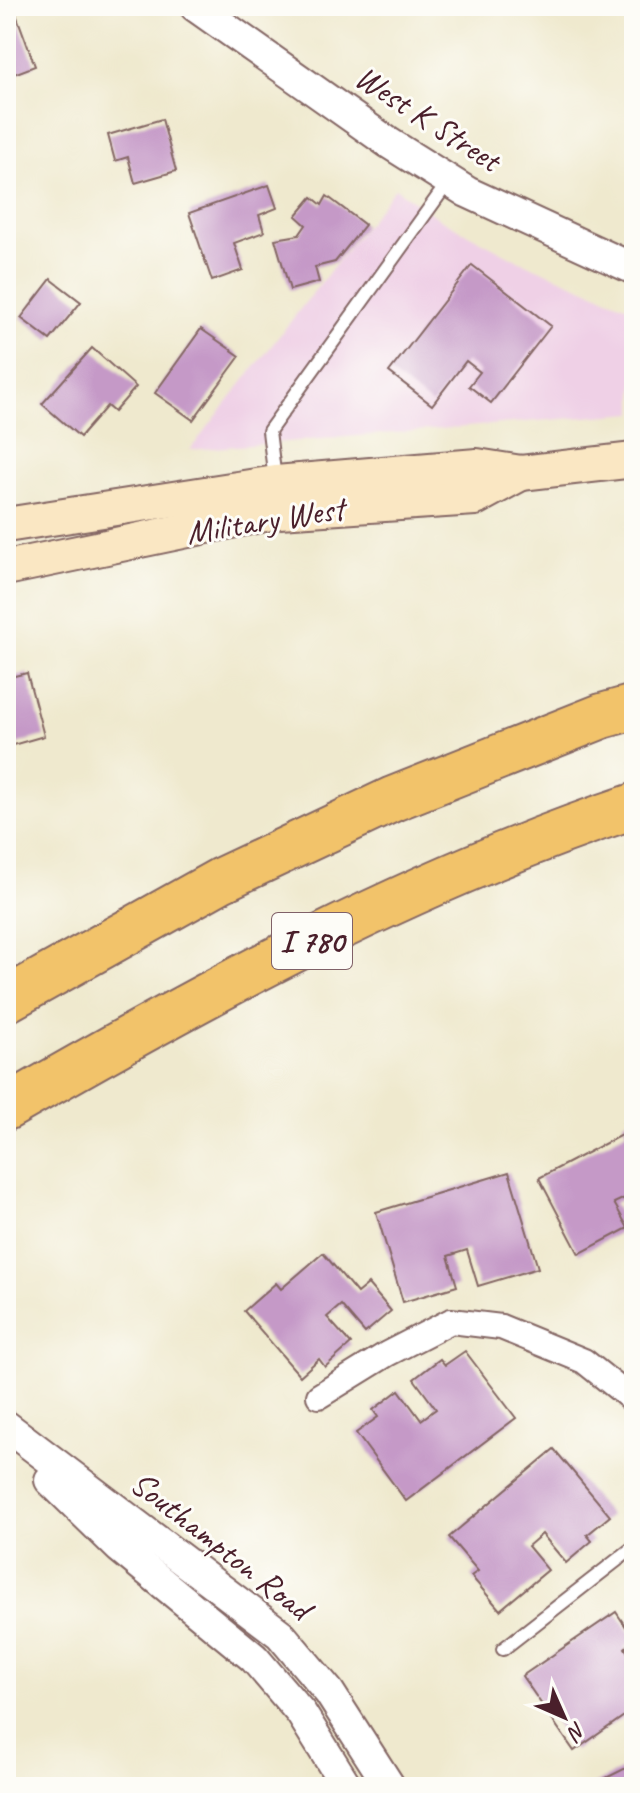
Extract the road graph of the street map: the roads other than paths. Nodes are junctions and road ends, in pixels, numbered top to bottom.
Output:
1 (195, 6) edge
2 (449, 181) junction
3 (634, 269) edge
4 (634, 460) edge
5 (277, 497) junction
6 (6, 525) edge
7 (7, 563) edge
8 (634, 707) edge
9 (634, 806) edge
10 (6, 1000) edge
11 (6, 1108) edge
12 (319, 1396) dead end
13 (634, 1401) edge
14 (6, 1426) edge
15 (6, 1437) edge
16 (634, 1547) edge
17 (503, 1649) dead end
18 (347, 1787) edge
19 (390, 1787) edge

1 - 2 street, West K Street
2 - 3 street, West K Street
2 - 5 lane
4 - 5 main road, Military West
5 - 6 main road, Military West
5 - 7 main road, Military West
8 - 10 highway
9 - 11 highway, I 780
12 - 13 street
14 - 19 street, Southampton Road
15 - 18 street, Southampton Road
16 - 17 lane

